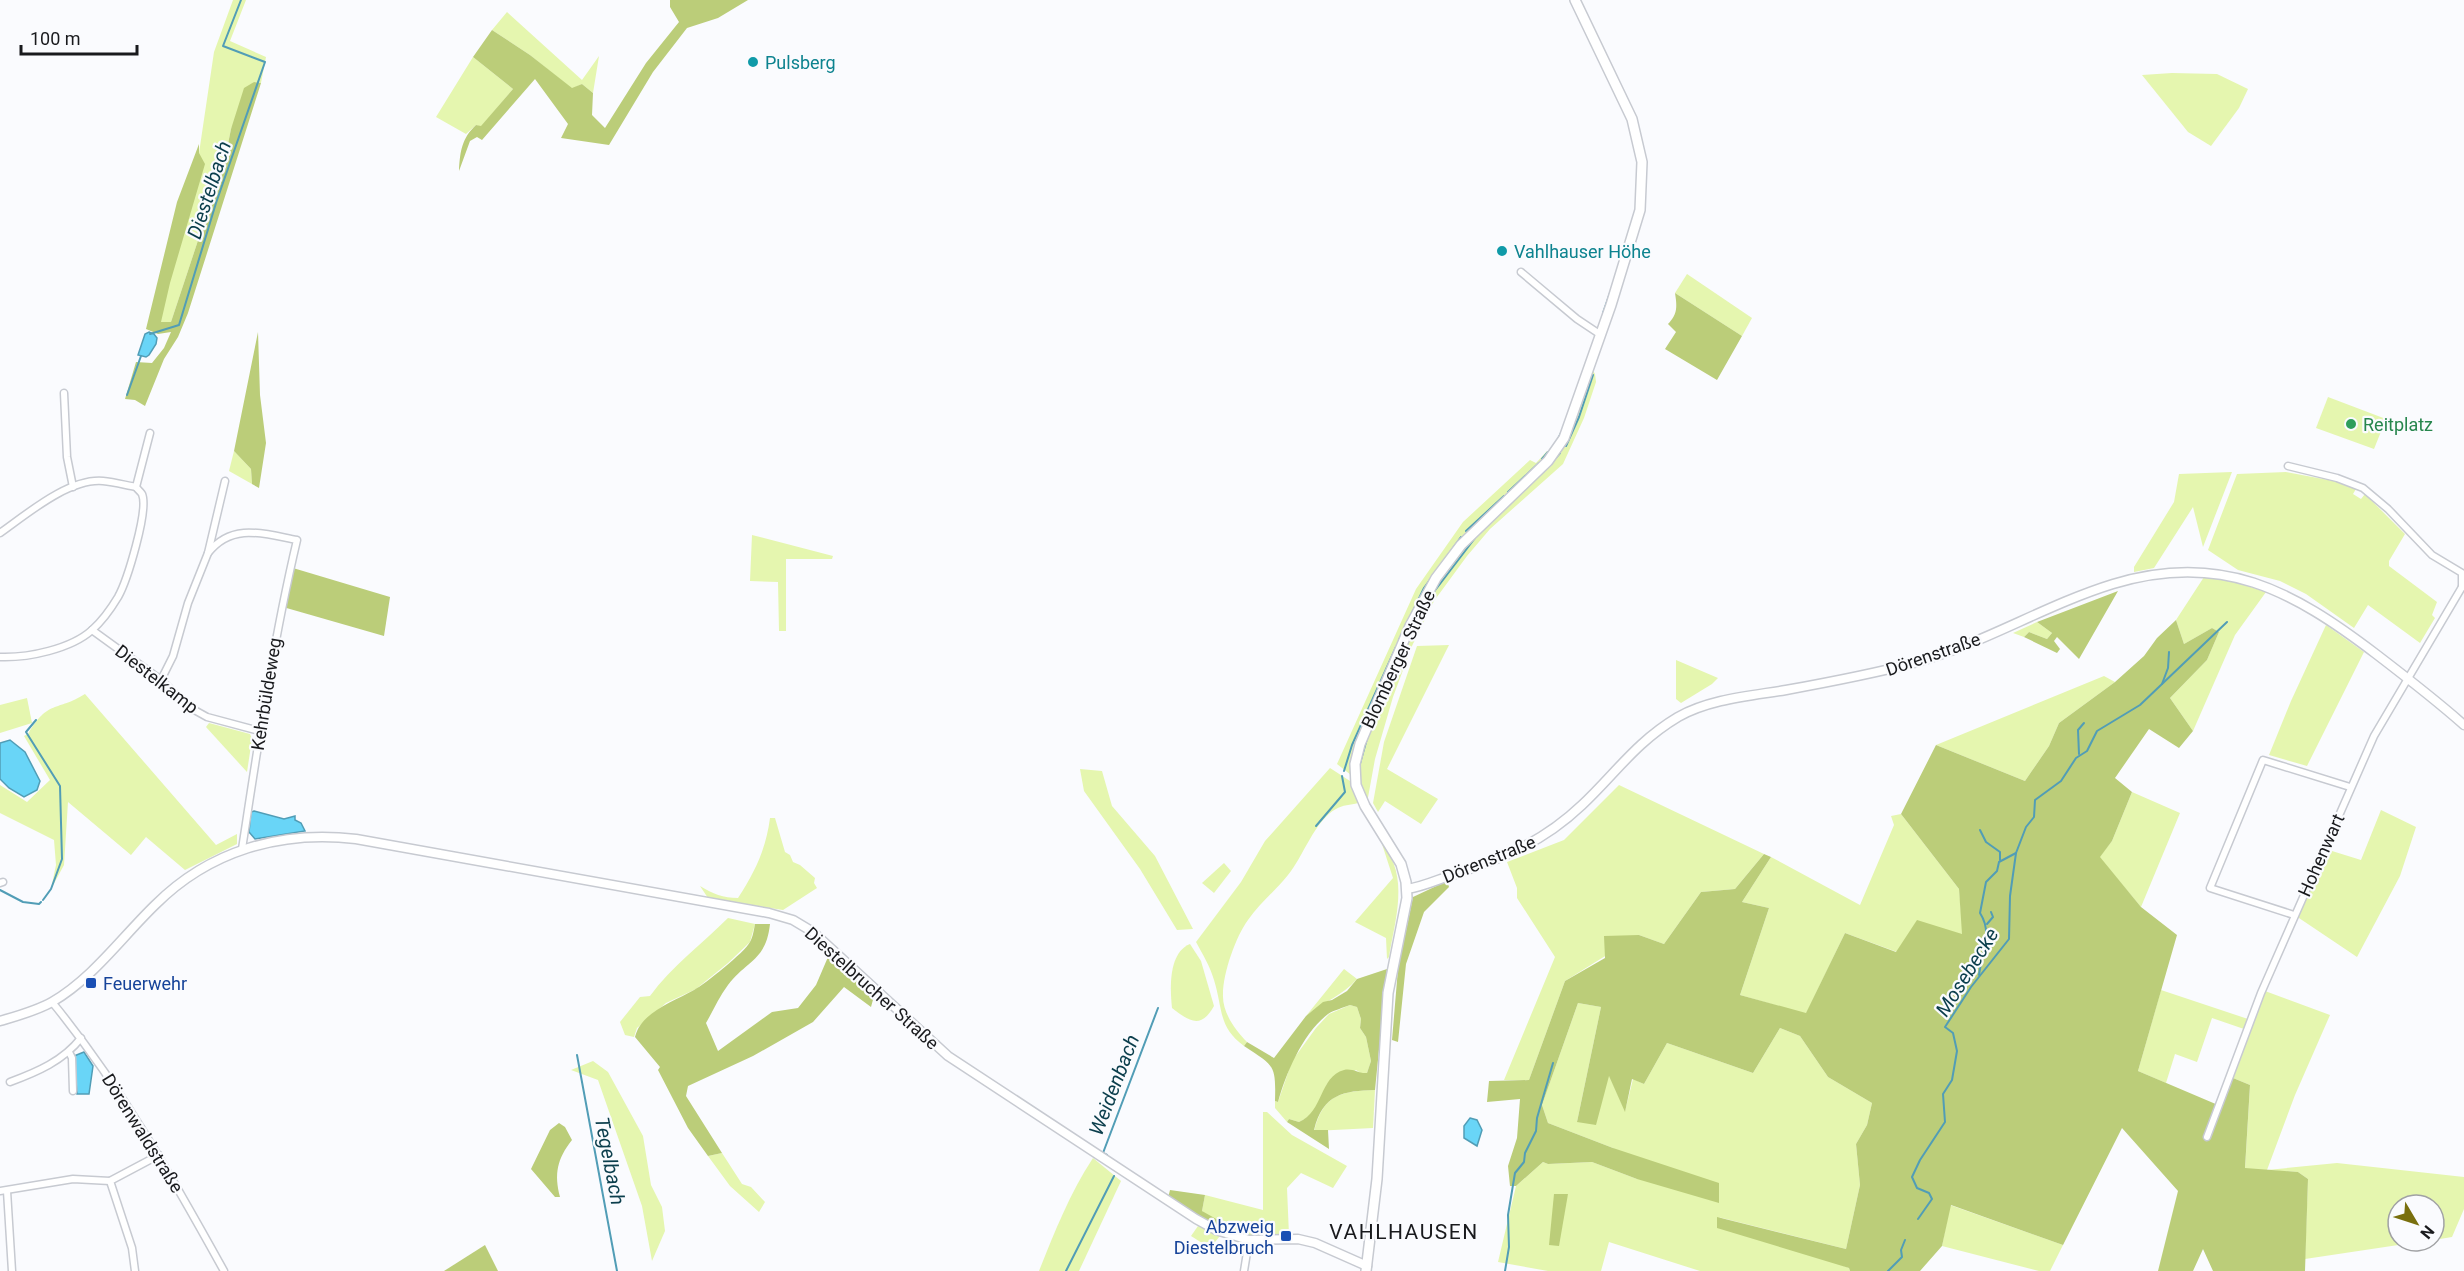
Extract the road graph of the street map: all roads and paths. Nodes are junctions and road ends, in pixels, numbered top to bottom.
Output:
1 (1575, 0) edge
2 (1521, 272) dead end
3 (1601, 335) junction
4 (64, 393) dead end
5 (150, 433) dead end
6 (2288, 466) dead end
7 (225, 481) dead end
8 (73, 487) junction
9 (136, 487) junction
10 (0, 533) edge
11 (208, 553) junction
12 (2463, 587) edge
13 (92, 630) junction
14 (0, 657) edge
15 (2408, 679) junction
16 (161, 680) junction
17 (2464, 725) edge
18 (259, 730) junction
19 (2350, 787) junction
20 (242, 849) junction
21 (1407, 889) junction
22 (2294, 915) junction
23 (52, 1002) junction
24 (0, 1021) edge
25 (81, 1038) junction
26 (69, 1052) junction
27 (10, 1082) dead end
28 (73, 1091) dead end
29 (2207, 1137) dead end
30 (159, 1155) junction
31 (110, 1181) junction
32 (4, 1191) edge
33 (1249, 1240) junction
34 (1366, 1269) edge
35 (12, 1271) edge
36 (135, 1271) edge
37 (224, 1271) edge
38 (1244, 1271) edge

1 - 3 main road, Blomberger Straße
2 - 3 street
3 - 21 main road, Blomberger Straße
4 - 8 street
5 - 9 street
6 - 12 street, Hohenwart
7 - 11 street
8 - 9 street
8 - 10 street
9 - 13 street
11 - 16 street
11 - 18 street, Kehrbüldeweg
12 - 15 street, Hohenwart
13 - 14 street
13 - 16 street, Diestelkamp
15 - 17 street, Dörenstraße
15 - 19 street, Hohenwart
15 - 21 street, Dörenstraße
16 - 18 street, Diestelkamp
18 - 20 street, Kehrbüldeweg
19 - 22 street, Hohenwart
19 - 22 street
20 - 23 street, Diestelbrucher Straße
20 - 33 street, Diestelbrucher Straße
21 - 34 main road, Blomberger Straße
22 - 29 street, Hohenwart
23 - 24 street, Diestelbrucher Straße
23 - 25 street, Dörenwaldstraße
25 - 26 street
25 - 30 street, Dörenwaldstraße
26 - 27 street
26 - 28 street
30 - 31 street
30 - 37 street, Dörenwaldstraße
31 - 32 street
31 - 36 street
32 - 35 street
33 - 34 street, Diestelbrucher Straße
33 - 38 street

